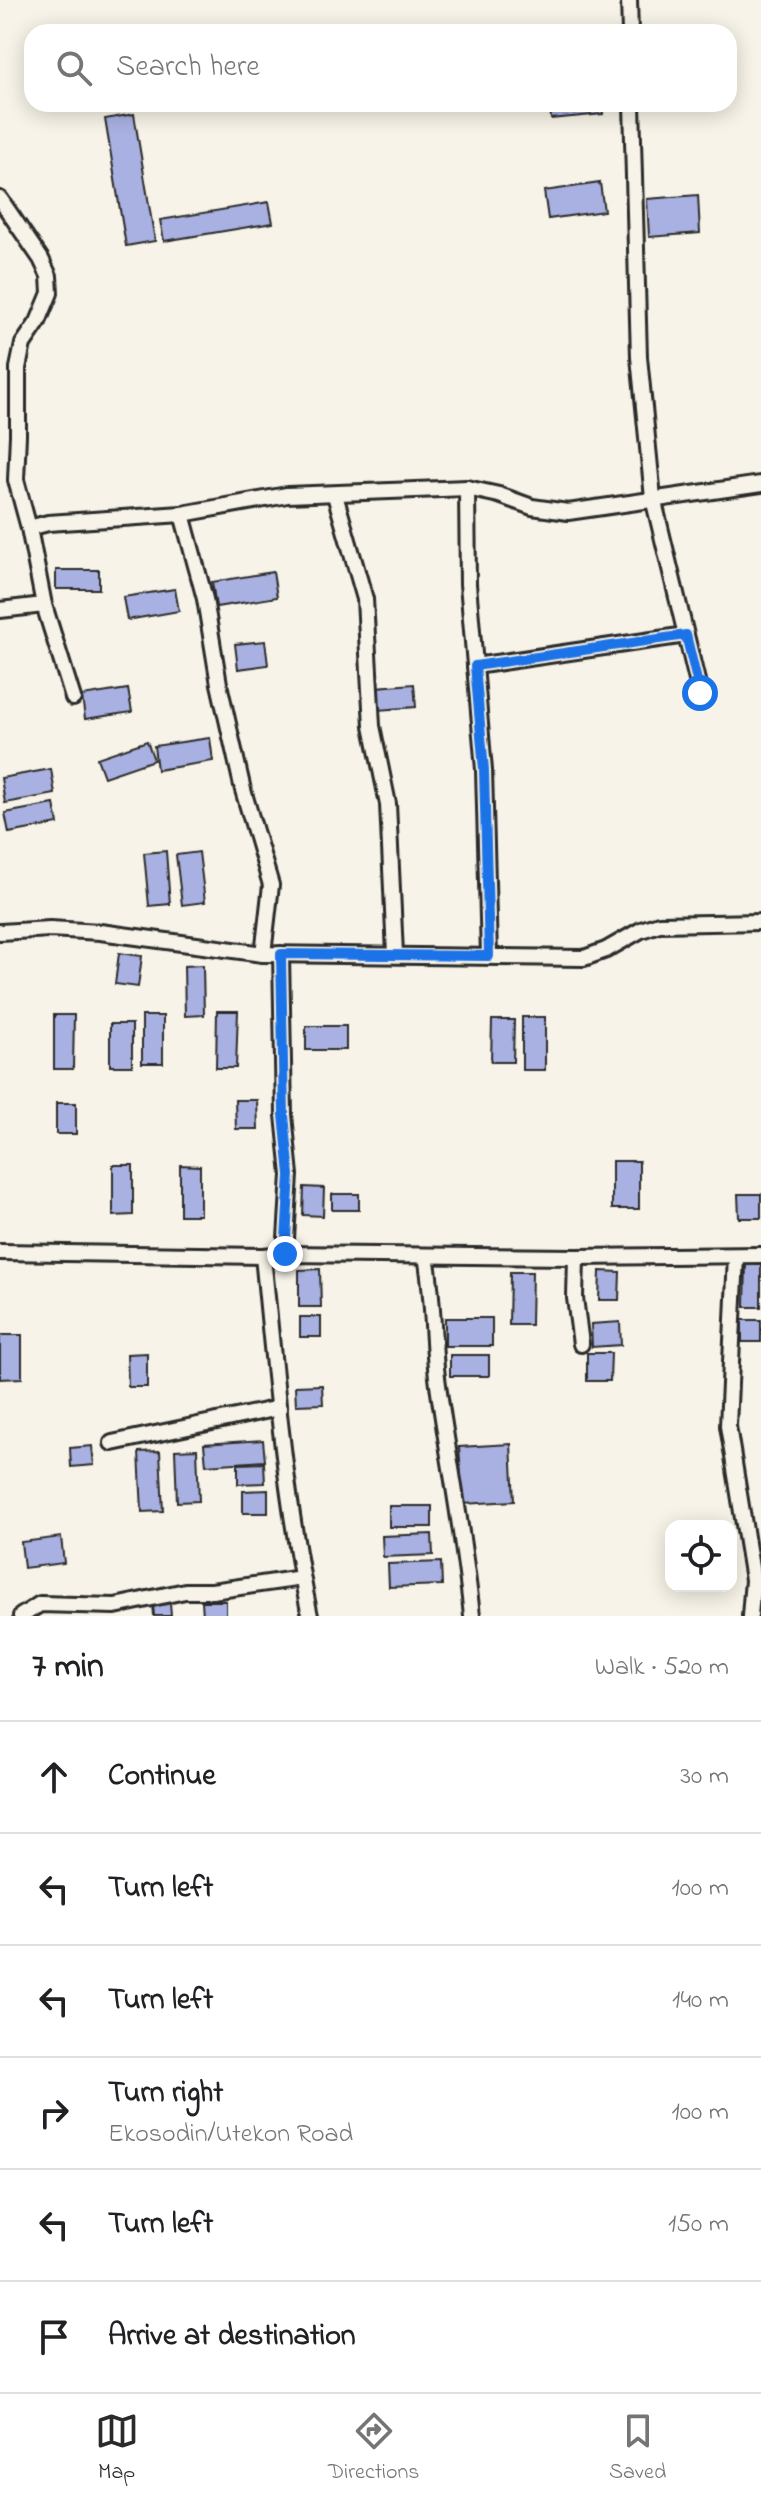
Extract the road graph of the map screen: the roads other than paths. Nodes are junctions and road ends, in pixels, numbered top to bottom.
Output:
1 (629, 0) edge
2 (630, 24) edge
3 (632, 112) edge
4 (0, 199) edge
5 (761, 484) edge
6 (467, 488) junction
7 (335, 495) junction
8 (653, 498) junction
9 (182, 514) junction
10 (29, 528) junction
11 (44, 605) junction
12 (0, 610) edge
13 (686, 635) junction
14 (475, 666) junction
15 (700, 693) dead end
16 (73, 698) dead end
17 (761, 922) edge
18 (0, 932) edge
19 (263, 954) junction
20 (281, 954) junction
21 (395, 954) junction
22 (489, 956) junction
23 (0, 1252) edge
24 (285, 1254) junction
25 (761, 1255) edge
26 (263, 1256) junction
27 (426, 1256) junction
28 (736, 1256) junction
29 (576, 1257) junction
30 (581, 1344) dead end
31 (279, 1408) junction
32 (112, 1443) dead end
33 (302, 1578) junction
34 (21, 1616) edge
35 (310, 1616) edge
36 (472, 1616) edge
37 (750, 1616) edge

1 - 2 street
3 - 8 street
4 - 10 street
5 - 8 street
6 - 7 street
6 - 8 street
6 - 14 street
7 - 9 street
7 - 21 street
8 - 13 street
9 - 10 street
9 - 19 street
10 - 11 street
11 - 12 street
11 - 16 street
13 - 14 street
13 - 15 street
14 - 22 street
17 - 22 street
18 - 19 street
19 - 20 street
20 - 21 street
20 - 24 street
21 - 22 street
23 - 26 street
24 - 26 street
24 - 27 street
25 - 28 street
26 - 31 street
27 - 29 street
27 - 36 street
28 - 29 street
28 - 37 street
29 - 30 street
31 - 32 street
31 - 33 street
33 - 34 street
33 - 35 street

